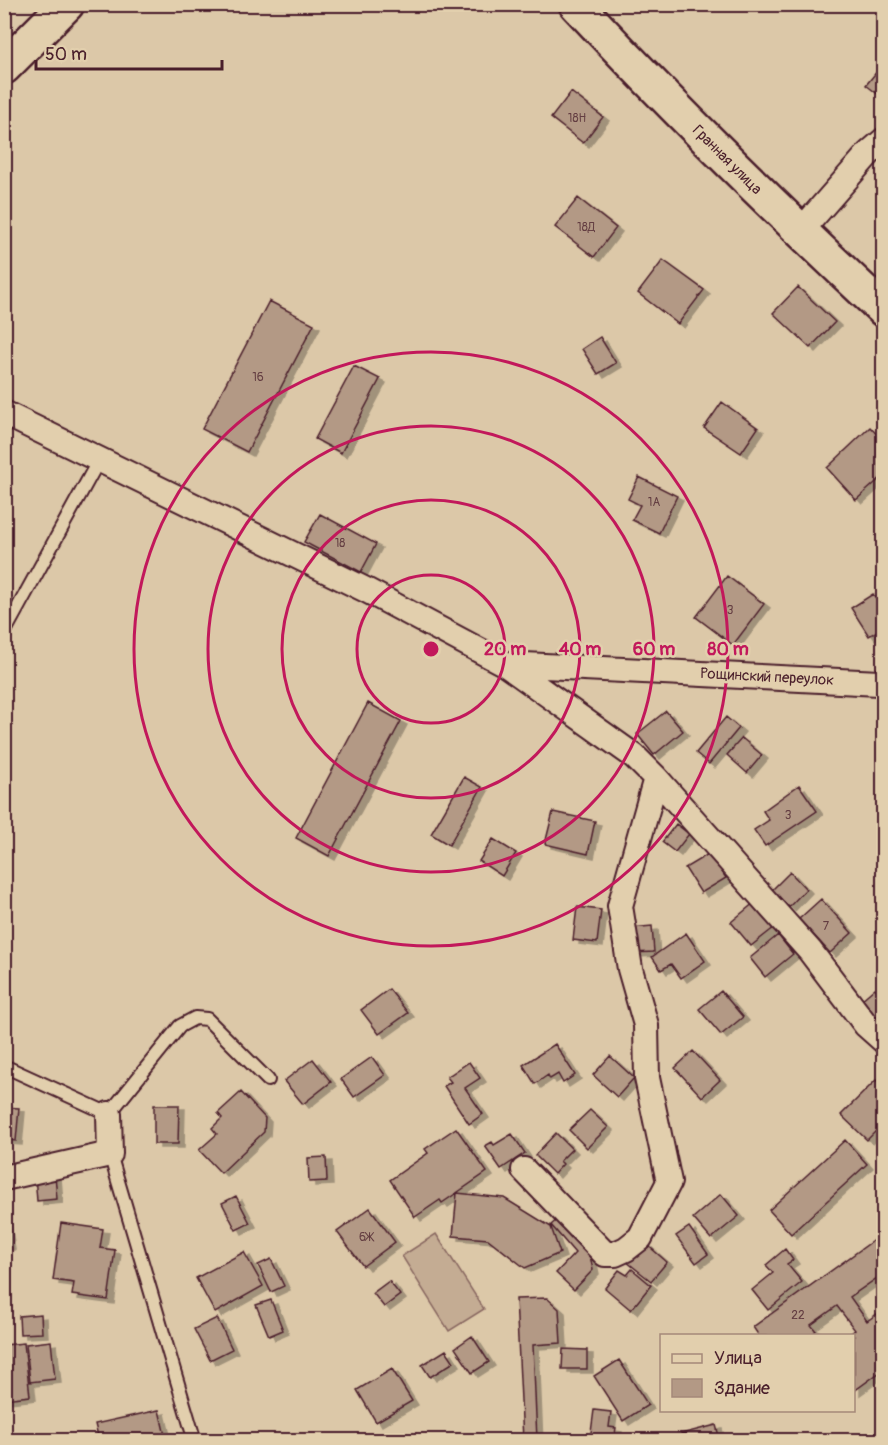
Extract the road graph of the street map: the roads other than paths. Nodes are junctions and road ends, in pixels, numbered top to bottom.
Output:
1 (67, 4) edge
2 (576, 4) edge
3 (4, 67) edge
4 (884, 140) edge
5 (800, 232) junction
6 (884, 310) edge
7 (4, 413) edge
8 (100, 458) junction
9 (4, 633) edge
10 (506, 664) junction
11 (884, 680) edge
12 (656, 778) junction
13 (884, 1041) edge
14 (4, 1066) edge
15 (268, 1080) dead end
16 (109, 1114) junction
17 (110, 1154) junction
18 (524, 1170) dead end
19 (4, 1178) edge
20 (194, 1438) dead end

1 - 3 street
2 - 5 street, Гранная улица
4 - 5 street
5 - 6 street, Гранная улица
7 - 8 street
8 - 9 lane
8 - 10 street
10 - 11 street, Рощинский переулок
10 - 12 street
12 - 13 street
12 - 18 street
14 - 16 lane
15 - 16 lane
16 - 17 street
17 - 19 street
17 - 20 lane

